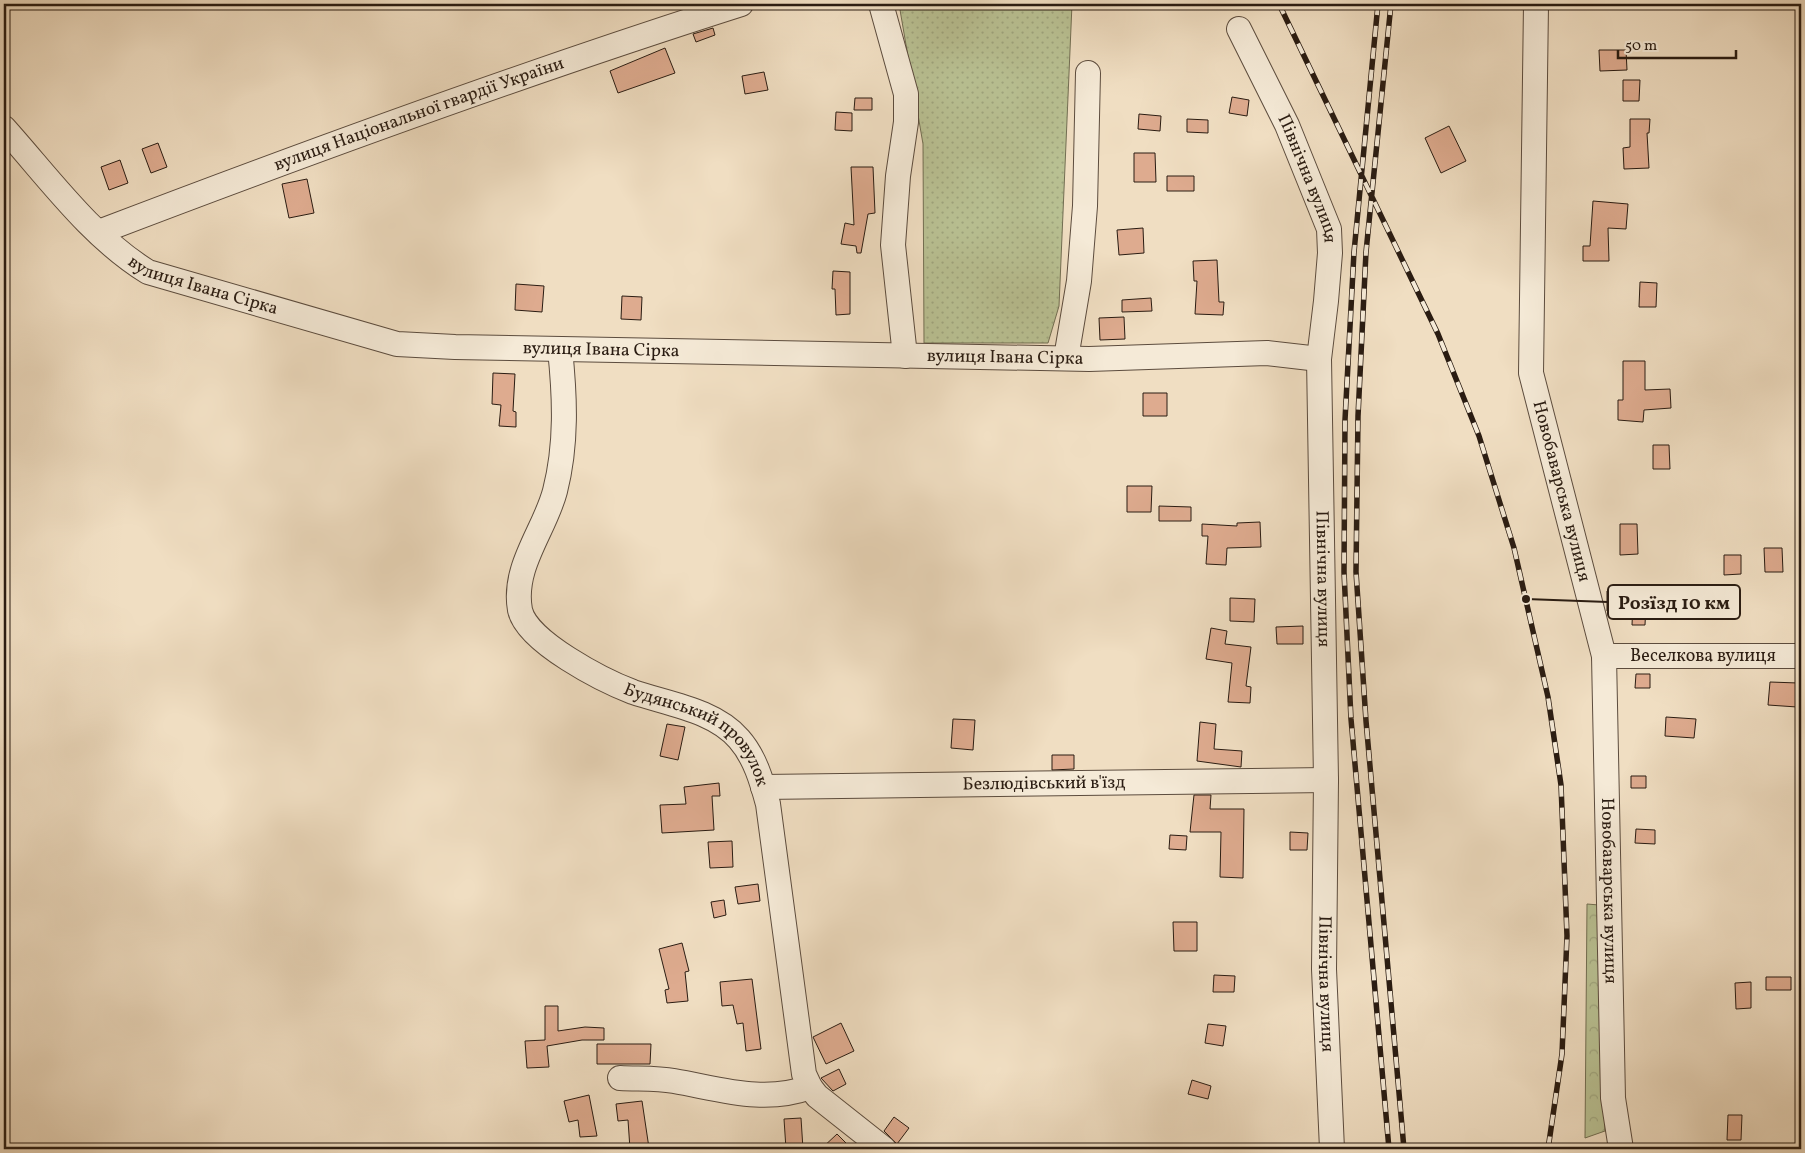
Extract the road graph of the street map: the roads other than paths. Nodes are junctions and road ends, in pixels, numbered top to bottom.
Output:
1 (742, 4) edge
2 (881, 4) edge
3 (1536, 4) edge
4 (1238, 29) dead end
5 (1088, 73) dead end
6 (4, 128) edge
7 (99, 232) junction
8 (560, 349) junction
9 (905, 356) junction
10 (1066, 358) junction
11 (1319, 359) junction
12 (1604, 656) junction
13 (1801, 656) edge
14 (1326, 780) junction
15 (763, 787) junction
16 (620, 1078) dead end
17 (810, 1087) junction
18 (884, 1149) edge
19 (1332, 1149) edge
20 (1621, 1149) edge

1 - 7 street, вулиця Національної гвардії України
2 - 9 street
3 - 12 street, Новобаварська вулиця
4 - 11 street, Північна вулиця
5 - 10 street
6 - 7 street, вулиця Івана Сірка
7 - 8 street, вулиця Івана Сірка
8 - 9 street, вулиця Івана Сірка
8 - 15 street, Будянський провулок
9 - 10 street, вулиця Івана Сірка
10 - 11 street, вулиця Івана Сірка
11 - 14 street, Північна вулиця
12 - 13 street, Веселкова вулиця
12 - 20 street, Новобаварська вулиця
14 - 15 street, Безлюдівський в'їзд
14 - 19 street, Північна вулиця
15 - 17 street, Будянський провулок
16 - 17 street
17 - 18 street

